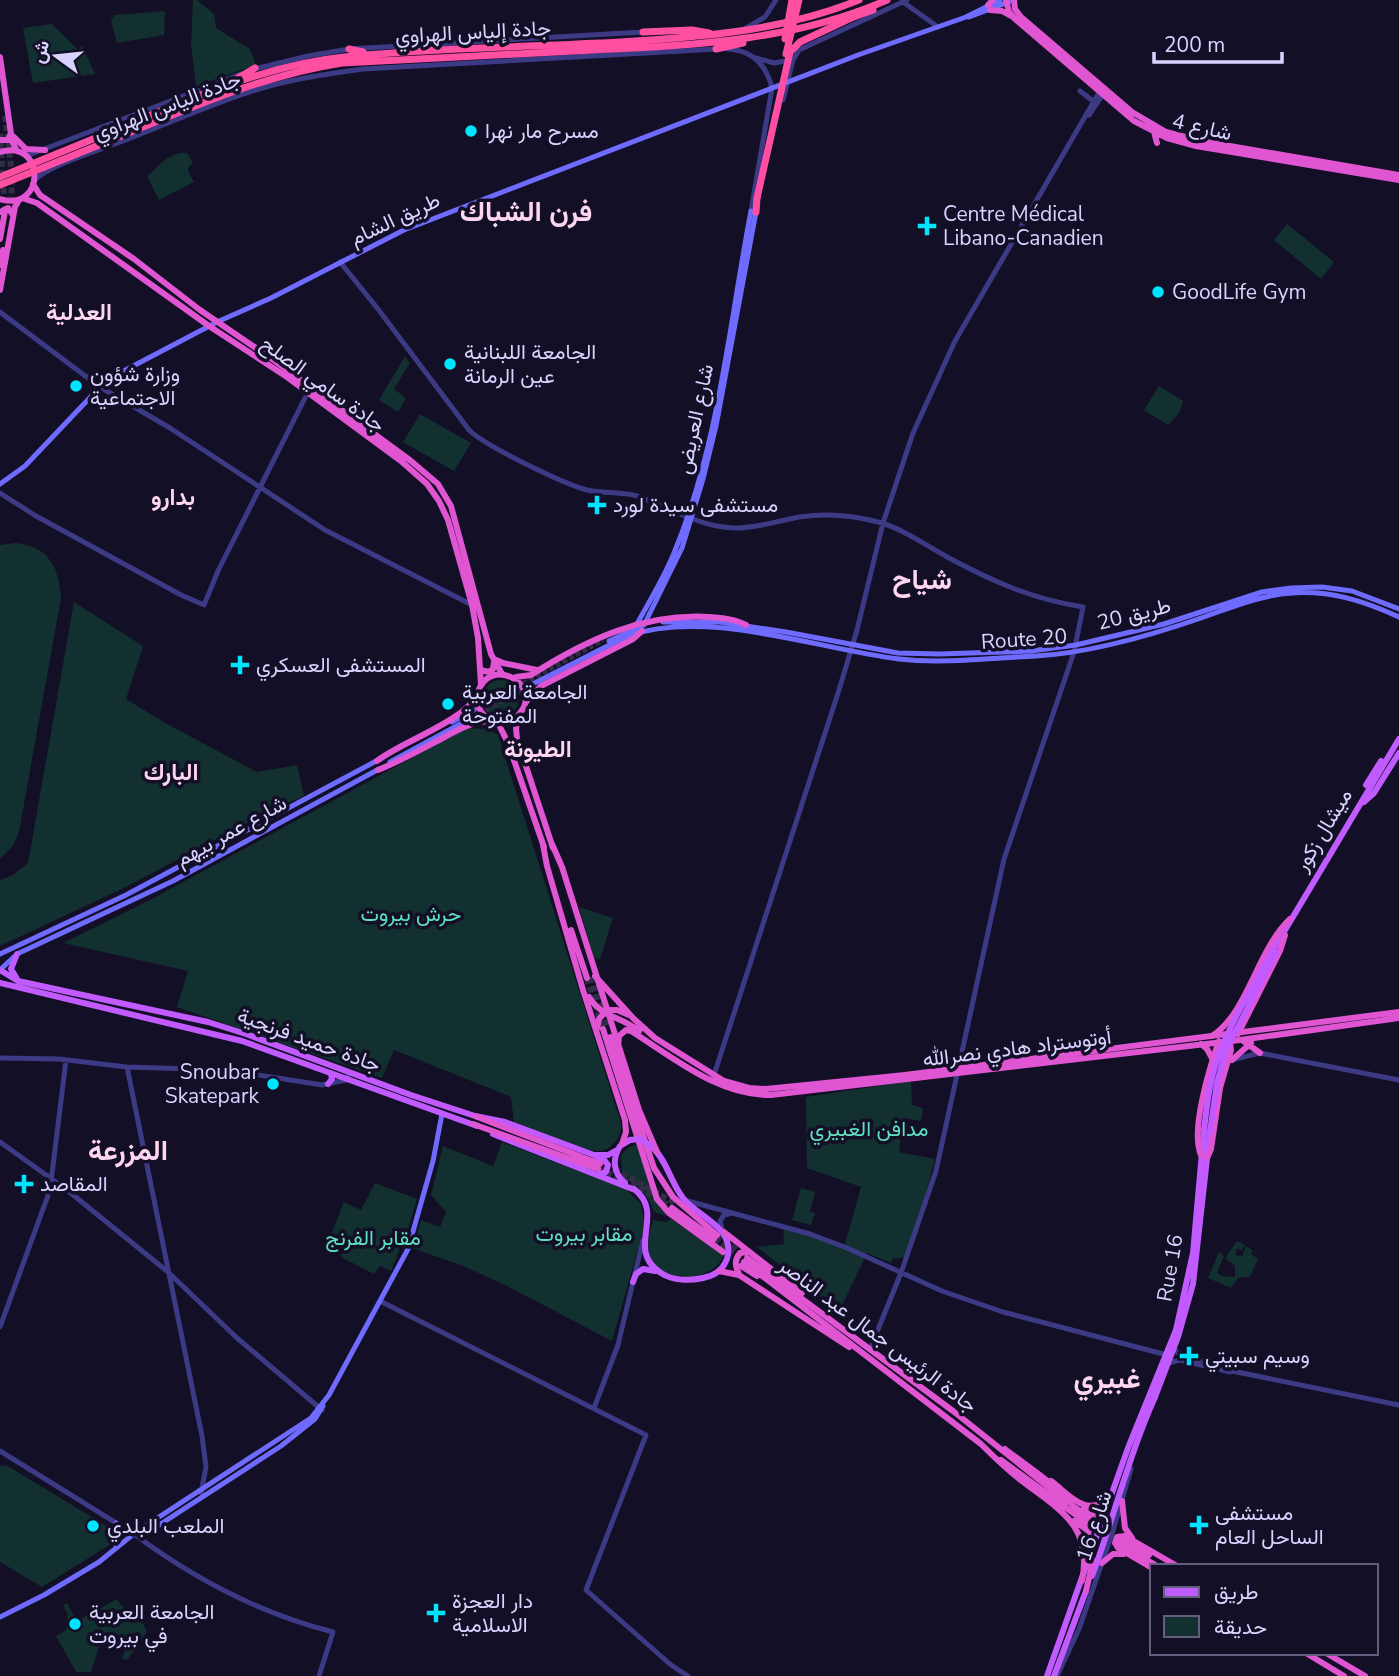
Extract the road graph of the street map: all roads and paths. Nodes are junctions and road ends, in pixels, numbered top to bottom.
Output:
1 (776, 0) edge
2 (792, 0) edge
3 (799, 0) edge
4 (859, 0) edge
5 (837, 1) edge
6 (884, 1) edge
7 (905, 1) edge
8 (1009, 1) edge
9 (990, 5) edge
10 (799, 19) junction
11 (1015, 19) junction
12 (938, 27) junction
13 (643, 32) joint
14 (777, 33) junction
15 (716, 34) junction
16 (740, 36) junction
17 (716, 49) junction
18 (349, 50) junction
19 (395, 54) junction
20 (0, 57) edge
21 (756, 58) junction
22 (793, 60) junction
23 (385, 61) junction
24 (255, 68) junction
25 (782, 71) junction
26 (331, 73) junction
27 (317, 75) joint
28 (0, 80) edge
29 (788, 82) junction
30 (262, 88) junction
31 (772, 88) junction
32 (1103, 90) junction
33 (192, 91) joint
34 (222, 91) junction
35 (1080, 92) dead end
36 (1093, 102) junction
37 (4, 104) dead end
38 (1080, 125) junction
39 (11, 131) junction
40 (1154, 132) junction
41 (0, 140) edge
42 (99, 141) junction
43 (1157, 143) dead end
44 (45, 150) junction
45 (0, 152) edge
46 (18, 152) junction
47 (37, 153) junction
48 (26, 156) junction
49 (42, 174) junction
50 (1399, 175) edge
51 (0, 177) edge
52 (1399, 180) edge
53 (34, 183) junction
54 (0, 185) edge
55 (21, 198) junction
56 (756, 198) junction
57 (0, 200) edge
58 (37, 203) junction
59 (753, 211) junction
60 (6, 212) edge
61 (0, 239) edge
62 (340, 262) junction
63 (0, 265) edge
64 (0, 290) edge
65 (0, 312) edge
66 (217, 322) junction
67 (209, 326) junction
68 (100, 387) junction
69 (308, 392) junction
70 (0, 484) edge
71 (261, 488) junction
72 (0, 493) edge
73 (689, 519) junction
74 (883, 523) junction
75 (472, 606) junction
76 (1399, 609) edge
77 (1399, 617) edge
78 (647, 621) junction
79 (663, 622) dead end
80 (637, 624) junction
81 (746, 625) junction
82 (642, 631) junction
83 (603, 647) junction
84 (852, 647) junction
85 (1075, 648) junction
86 (491, 654) junction
87 (494, 662) junction
88 (480, 670) junction
89 (539, 670) junction
90 (502, 674) junction
91 (514, 677) junction
92 (529, 686) tunnel mouth
93 (479, 688) junction
94 (525, 704) junction
95 (520, 713) junction
96 (496, 722) junction
97 (1399, 733) edge
98 (517, 739) junction
99 (1399, 739) edge
100 (508, 743) junction
101 (1399, 746) edge
102 (1399, 753) edge
103 (377, 761) junction
104 (378, 770) junction
105 (1363, 801) junction
106 (543, 845) junction
107 (1290, 919) junction
108 (34, 938) junction
109 (1282, 939) junction
110 (40, 945) junction
111 (0, 954) edge
112 (17, 954) junction
113 (0, 970) edge
114 (591, 977) junction
115 (18, 981) junction
116 (0, 983) edge
117 (583, 990) junction
118 (1243, 995) junction
119 (1255, 1000) junction
120 (1399, 1012) edge
121 (606, 1013) junction
122 (1247, 1017) junction
123 (633, 1018) junction
124 (1399, 1018) edge
125 (1230, 1021) junction
126 (603, 1030) junction
127 (1259, 1034) junction
128 (1211, 1037) junction
129 (1230, 1038) junction
130 (653, 1040) junction
131 (1200, 1044) junction
132 (1248, 1044) junction
133 (618, 1048) junction
134 (1260, 1052) junction
135 (0, 1058) edge
136 (65, 1060) junction
137 (1213, 1060) junction
138 (1229, 1062) junction
139 (127, 1067) junction
140 (958, 1070) junction
141 (331, 1074) junction
142 (348, 1076) junction
143 (713, 1078) junction
144 (1399, 1080) edge
145 (328, 1084) junction
146 (442, 1114) junction
147 (475, 1116) junction
148 (473, 1124) joint
149 (0, 1142) edge
150 (620, 1147) junction
151 (657, 1152) junction
152 (594, 1155) junction
153 (1204, 1157) junction
154 (598, 1168) junction
155 (52, 1179) junction
156 (635, 1189) junction
157 (684, 1199) junction
158 (736, 1214) junction
159 (692, 1215) junction
160 (719, 1234) junction
161 (644, 1236) junction
162 (723, 1252) dead end
163 (745, 1260) junction
164 (719, 1271) junction
165 (168, 1272) junction
166 (661, 1273) junction
167 (901, 1273) junction
168 (739, 1275) junction
169 (633, 1282) junction
170 (380, 1301) junction
171 (0, 1327) edge
172 (870, 1349) junction
173 (866, 1356) junction
174 (1170, 1356) junction
175 (1201, 1363) junction
176 (1160, 1385) junction
177 (1399, 1405) edge
178 (322, 1407) junction
179 (594, 1408) junction
180 (984, 1442) junction
181 (1003, 1447) junction
182 (0, 1451) edge
183 (1121, 1469) junction
184 (1130, 1471) junction
185 (201, 1494) junction
186 (1111, 1497) junction
187 (1122, 1501) junction
188 (1079, 1503) junction
189 (1062, 1511) junction
190 (116, 1523) junction
191 (1093, 1524) dead end
192 (134, 1534) junction
193 (1136, 1542) junction
194 (116, 1549) junction
195 (1130, 1556) junction
196 (1101, 1563) junction
197 (1150, 1564) edge
198 (1166, 1564) edge
199 (1174, 1564) edge
200 (1150, 1565) edge
201 (1082, 1581) junction
202 (1086, 1591) junction
203 (0, 1617) edge
204 (1309, 1655) edge
205 (1329, 1655) edge
206 (320, 1676) edge
207 (688, 1676) edge
208 (1047, 1676) edge
209 (1056, 1676) edge
210 (1344, 1676) edge
211 (1365, 1676) edge

1 - 16 street
2 - 25 highway, bridge
3 - 25 highway, bridge
4 - 10 highway, جادة إلياس الهراوي
5 - 10 highway
6 - 14 highway
6 - 56 highway, bridge
7 - 12 street
7 - 22 street
8 - 9 main road, طريق الشام
8 - 11 highway, شارع 4
8 - 32 highway, شارع 4
9 - 11 highway
9 - 12 main road, طريق الشام
10 - 16 highway, جادة إلياس الهراوي
11 - 32 highway, شارع 4
12 - 29 main road, طريق الشام
13 - 15 highway
13 - 18 street, جادة إلياس الهراوي
14 - 16 highway
14 - 17 highway
15 - 16 highway, جادة إلياس الهراوي
15 - 19 highway, جادة إلياس الهراوي
16 - 23 highway, جادة إلياس الهراوي
17 - 21 street, جادة إلياس الهراوي
17 - 26 street, جادة إلياس الهراوي
18 - 19 highway
18 - 24 street, جادة إلياس الهراوي
19 - 34 highway, جادة إلياس الهراوي
20 - 39 highway
21 - 22 street, جادة إلياس الهراوي
21 - 31 street
22 - 29 street
23 - 26 highway
23 - 34 highway, جادة إلياس الهراوي
24 - 33 street, جادة إلياس الهراوي
24 - 34 highway
25 - 56 highway, bridge
26 - 27 street, جادة إلياس الهراوي
27 - 30 street, جادة الياس الهراوي
28 - 37 highway
29 - 31 main road, طريق الشام
29 - 59 street
30 - 34 highway
30 - 49 street, جادة الياس الهراوي
31 - 59 street
31 - 62 main road, طريق الشام
32 - 36 street
32 - 38 street
32 - 40 highway, شارع 4
32 - 50 highway, شارع 4
33 - 44 street, جادة الياس الهراوي
34 - 42 highway, جادة إلياس الهراوي
35 - 36 street
36 - 38 street
38 - 74 street
39 - 41 highway
39 - 44 highway
39 - 46 highway
40 - 43 highway
40 - 52 highway, شارع 4
42 - 51 highway, جادة الياس الهراوي, bridge
42 - 54 highway, جادة الياس الهراوي, bridge
44 - 47 street, جادة الياس الهراوي
45 - 46 highway
46 - 48 highway
47 - 48 street, جادة الياس الهراوي
47 - 49 street
48 - 53 highway
49 - 53 street, جادة الياس الهراوي
53 - 55 highway
53 - 66 highway, جادة سامي الصلح
55 - 57 highway, جادة سامي الصلح
55 - 58 highway, جادة سامي الصلح
55 - 60 highway
56 - 59 highway
57 - 60 highway
58 - 60 highway
58 - 67 highway, جادة سامي الصلح
59 - 73 main road, شارع العريض
60 - 61 highway
60 - 63 highway
60 - 64 highway
62 - 66 main road, طريق الشام
62 - 73 street
65 - 68 street
66 - 67 main road, طريق الشام
66 - 86 highway, جادة سامي الصلح
67 - 68 main road, طريق الشام
67 - 69 highway, جادة سامي الصلح
68 - 70 main road, طريق الشام
68 - 71 street
69 - 71 street
69 - 75 highway, جادة سامي الصلح
71 - 72 street
71 - 75 street
73 - 74 street
73 - 78 main road, شارع العريض
73 - 80 main road, شارع العريض
74 - 84 street
74 - 85 street
75 - 88 highway, جادة سامي الصلح
76 - 85 main road, طريق 20
77 - 85 main road, Route 20
78 - 80 highway
78 - 81 highway
78 - 83 main road
79 - 81 main road, طريق 20
80 - 89 highway
81 - 84 main road, طريق 20
82 - 83 main road
82 - 84 main road
82 - 94 highway
83 - 92 main road
84 - 85 main road, طريق 20
84 - 143 street
85 - 140 street
86 - 87 highway, جادة سامي الصلح
86 - 89 highway
87 - 88 highway
87 - 90 highway, جادة سامي الصلح
88 - 93 highway, جادة سامي الصلح
89 - 91 highway
90 - 91 highway
90 - 93 highway
91 - 94 highway
93 - 96 highway
93 - 103 highway
94 - 95 highway
95 - 96 highway
95 - 98 highway
96 - 100 highway
96 - 104 highway
97 - 105 main road
98 - 100 highway
98 - 114 highway
99 - 105 main road, ميشال زكور
100 - 106 highway
101 - 105 main road, ميشال زكور
102 - 105 main road
103 - 104 main road, شارع عمر بيهم
103 - 108 main road, شارع عمر بيهم
104 - 110 main road, شارع عمر بيهم
105 - 107 main road, ميشال زكور
105 - 109 main road, ميشال زكور
106 - 114 highway
106 - 117 highway
107 - 109 main road, ميشال زكور
107 - 118 highway
108 - 110 main road
108 - 111 main road, شارع عمر بيهم
109 - 119 highway
109 - 153 main road, bridge
110 - 112 main road, شارع عمر بيهم
112 - 113 main road, شارع عمر بيهم
112 - 115 main road
113 - 115 main road, جادة حميد فرنجية
114 - 121 highway
114 - 123 highway
115 - 142 main road, جادة حميد فرنجية
116 - 141 main road, جادة حميد فرنجية
117 - 121 highway
117 - 126 highway
118 - 119 highway
118 - 125 highway
119 - 122 highway
120 - 127 highway, أوتوستراد هادي نصرالله
121 - 123 highway
121 - 126 highway
121 - 130 highway
121 - 133 highway
122 - 127 highway
122 - 129 highway
123 - 130 highway
124 - 127 highway, أوتوستراد هادي نصرالله
125 - 128 highway
125 - 129 highway
126 - 150 highway
126 - 159 highway
126 - 162 highway
127 - 129 highway, أوتوستراد هادي نصرالله
127 - 132 highway
128 - 129 highway, أوتوستراد هادي نصرالله
128 - 140 highway, أوتوستراد هادي نصرالله
129 - 131 highway, أوتوستراد هادي نصرالله
129 - 132 highway
129 - 137 highway
129 - 138 highway
130 - 133 highway
130 - 143 highway, أوتوستراد هادي نصرالله
131 - 137 highway
131 - 140 highway, أوتوستراد هادي نصرالله
132 - 134 highway
132 - 138 highway
133 - 151 highway
134 - 138 street
134 - 144 street
135 - 136 street
136 - 139 street
136 - 155 street
137 - 153 highway
138 - 153 highway
139 - 145 street
139 - 165 street
140 - 143 highway, أوتوستراد هادي نصرالله
140 - 167 street
141 - 142 main road, جادة حميد فرنجية
141 - 145 main road
142 - 145 street
142 - 146 main road, جادة حميد فرنجية
142 - 147 main road, جادة حميد فرنجية
146 - 148 main road, جادة حميد فرنجية
146 - 170 main road
147 - 152 main road
147 - 154 highway, جادة حميد فرنجية
148 - 154 highway, جادة حميد فرنجية
149 - 155 street
150 - 151 main road, bridge
150 - 152 main road
150 - 156 main road
151 - 157 main road
152 - 154 main road
153 - 174 main road, Rue 16
153 - 174 main road, شارع 16
154 - 156 main road
155 - 165 street
155 - 171 street
156 - 161 main road
157 - 158 street
157 - 160 main road
158 - 160 street
158 - 167 street
159 - 160 highway
159 - 160 highway
160 - 163 highway
160 - 164 main road
161 - 166 main road
161 - 169 street
163 - 168 highway
163 - 172 highway, جادة الرئيس جمال عبد الناصر
163 - 173 highway, جادة الرئيس جمال عبد الناصر
164 - 166 main road
164 - 168 highway
165 - 178 street
165 - 185 street
166 - 169 main road
167 - 172 street
167 - 174 street
168 - 173 highway
169 - 179 street
170 - 178 main road
170 - 179 street
172 - 180 highway, جادة الرئيس جمال عبد الناصر
173 - 180 highway, جادة الرئيس جمال عبد الناصر
174 - 175 street
174 - 175 street
174 - 176 main road, شارع 16
174 - 183 main road, شارع 16
175 - 177 street
176 - 184 street, شارع 16
176 - 202 main road, شارع 16, bridge
178 - 185 main road
179 - 207 street
180 - 181 highway
180 - 189 highway
180 - 191 highway
181 - 188 highway
181 - 202 highway, bridge
182 - 190 street
183 - 184 main road
183 - 186 main road, شارع 16
184 - 187 street, شارع 16
185 - 192 main road
186 - 188 highway
186 - 201 main road, شارع 16
187 - 193 highway
187 - 196 street, شارع 16
188 - 189 highway
189 - 201 highway
190 - 192 street
190 - 194 main road
192 - 194 main road
192 - 206 street
193 - 195 highway
193 - 199 highway
194 - 203 main road
195 - 196 highway
195 - 200 highway
196 - 209 street, شارع 16
197 - 198 highway
201 - 208 main road, شارع 16
202 - 209 main road, شارع 16
204 - 210 highway
205 - 211 highway

